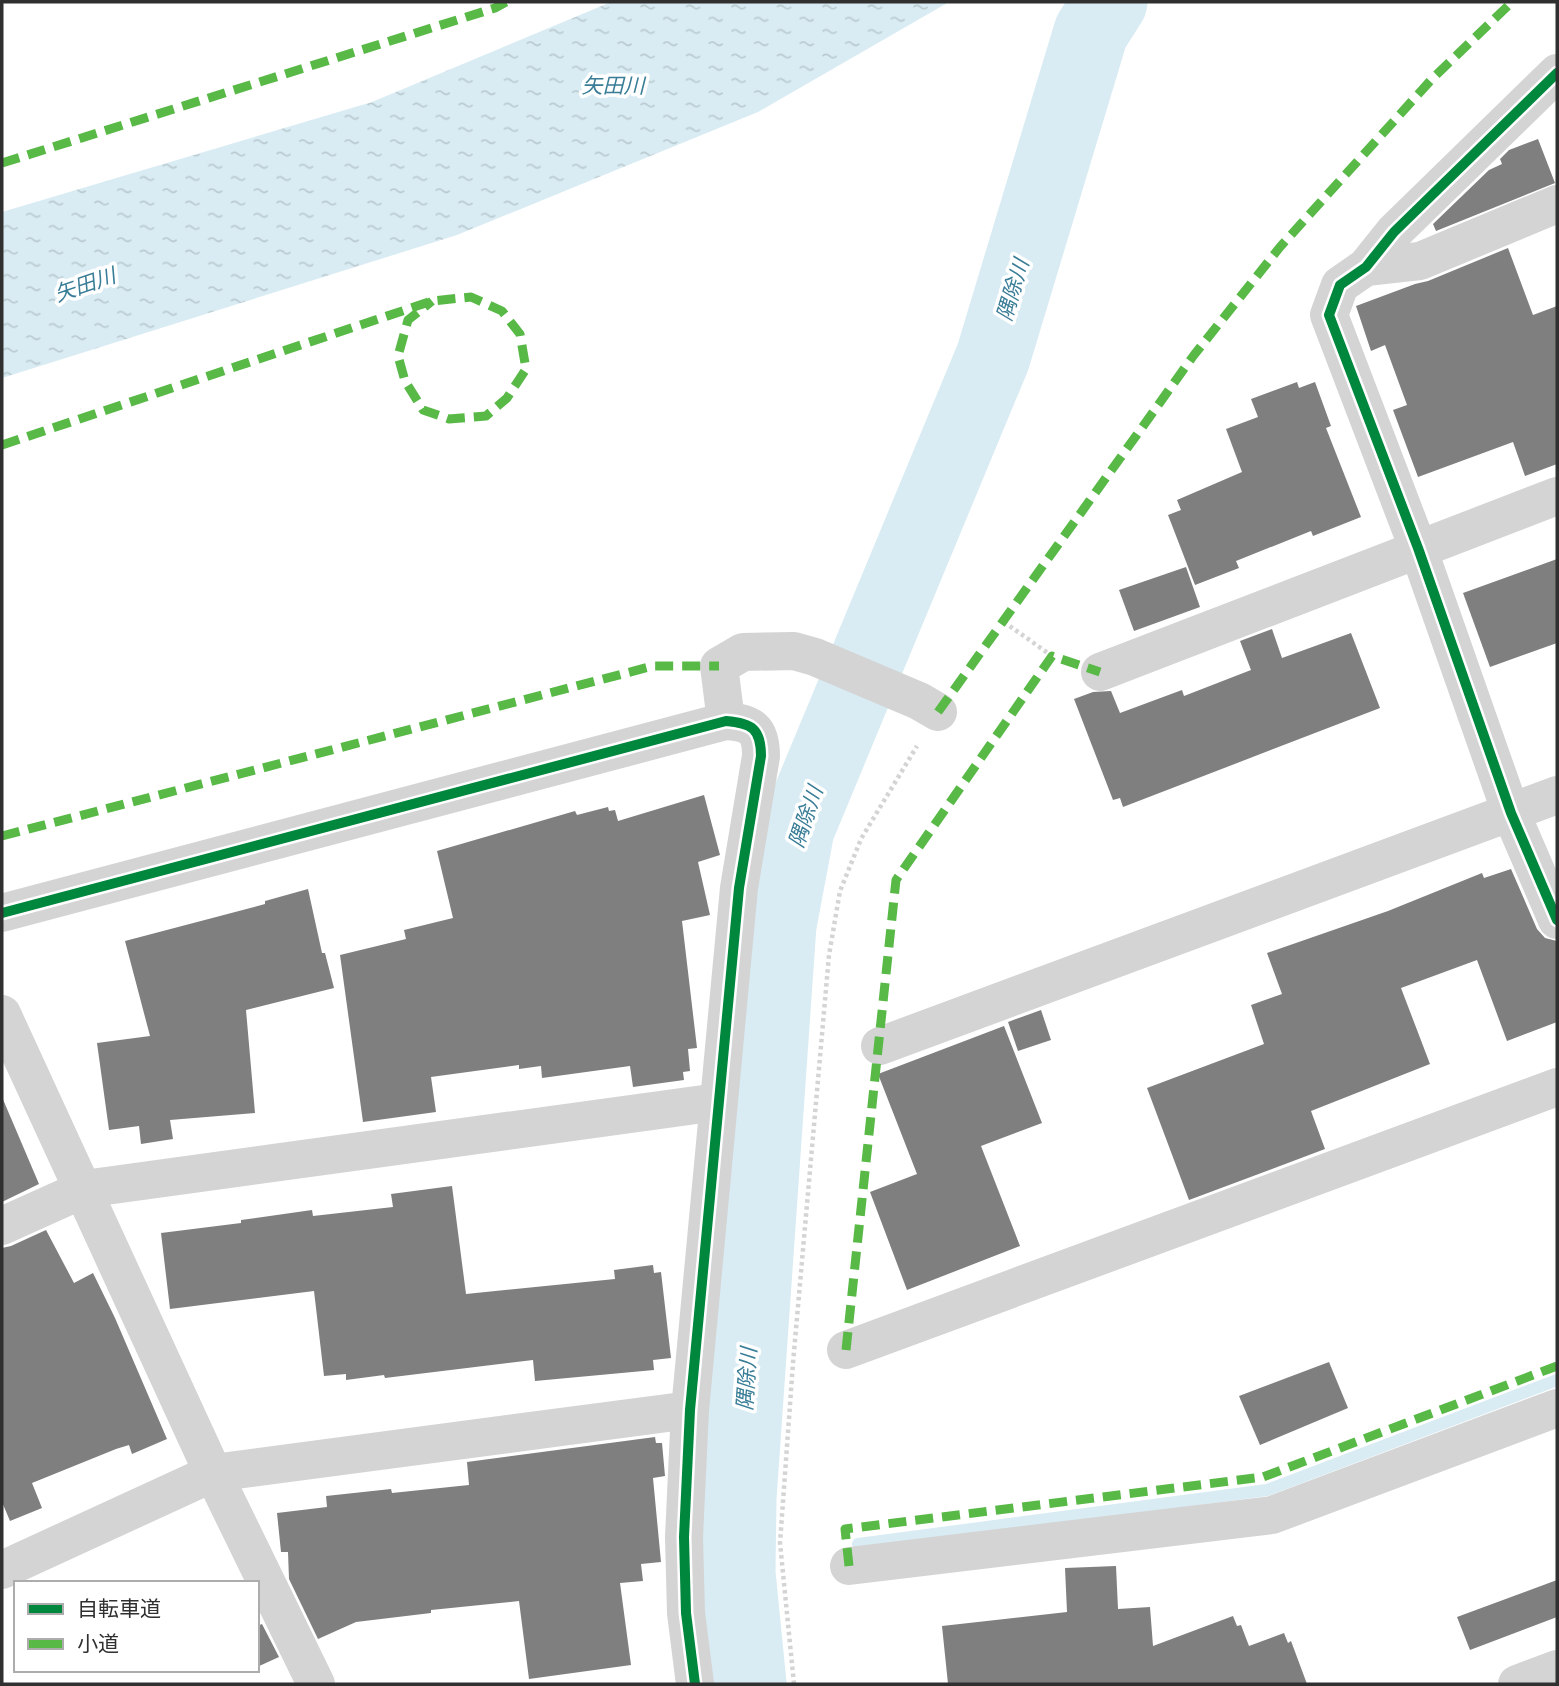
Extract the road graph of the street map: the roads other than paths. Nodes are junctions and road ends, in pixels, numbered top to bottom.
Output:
1 (1557, 73) edge
2 (1557, 204) edge
3 (1366, 267) junction
4 (1557, 496) edge
5 (1418, 548) junction
6 (1100, 672) dead end
7 (928, 706) road end
8 (726, 721) junction
9 (1557, 795) edge
10 (1511, 813) junction
11 (2, 913) edge
12 (1557, 920) edge
13 (2, 1014) edge
14 (880, 1046) dead end
15 (1557, 1087) edge
16 (718, 1102) junction
17 (83, 1189) junction
18 (2, 1226) edge
19 (846, 1350) dead end
20 (1557, 1408) edge
21 (690, 1410) junction
22 (213, 1473) junction
23 (849, 1566) dead end
24 (2, 1570) edge
25 (1557, 1669) edge
26 (316, 1684) edge
27 (695, 1684) edge
28 (1517, 1684) edge

1 - 3 street
2 - 3 street
3 - 5 street
4 - 5 street
5 - 6 street
5 - 10 street
7 - 8 street
8 - 11 street
8 - 16 street
9 - 10 street
10 - 12 street
10 - 14 street
13 - 17 street
15 - 19 street
16 - 17 street
16 - 21 street
17 - 18 street
17 - 22 street
20 - 23 street
21 - 22 street
21 - 27 street
22 - 24 street
22 - 26 street
25 - 28 street

